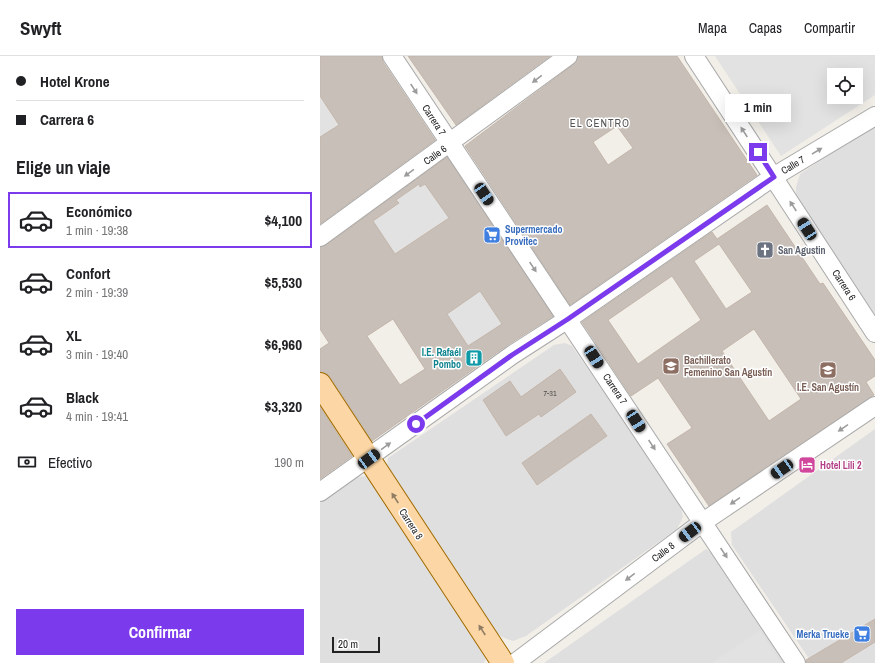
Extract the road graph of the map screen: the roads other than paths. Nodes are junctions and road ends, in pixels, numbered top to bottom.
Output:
1 (392, 56) edge
2 (568, 56) edge
3 (694, 56) edge
4 (875, 116) edge
5 (450, 144) junction
6 (774, 177) junction
7 (320, 237) edge
8 (568, 319) junction
9 (875, 333) edge
10 (320, 384) edge
11 (875, 406) edge
12 (369, 459) junction
13 (320, 492) edge
14 (703, 522) junction
15 (503, 663) edge
16 (515, 663) edge
17 (796, 663) edge

1 -> 5 street, Carrera 7
2 -> 5 street, Calle 6
6 -> 3 street, Carrera 6
6 -> 4 street, Calle 7
5 -> 7 street, Calle 6
5 -> 8 street, Carrera 7
6 - 8 street, Calle 7
9 -> 6 street, Carrera 6
12 -> 8 street, Calle 7
8 -> 14 street, Carrera 7
10 - 12 main road, Carrera 8
11 -> 14 street, Calle 8
12 - 13 street, Calle 7
15 -> 12 main road, Carrera 8
14 -> 16 street, Calle 8
14 -> 17 street, Carrera 7

